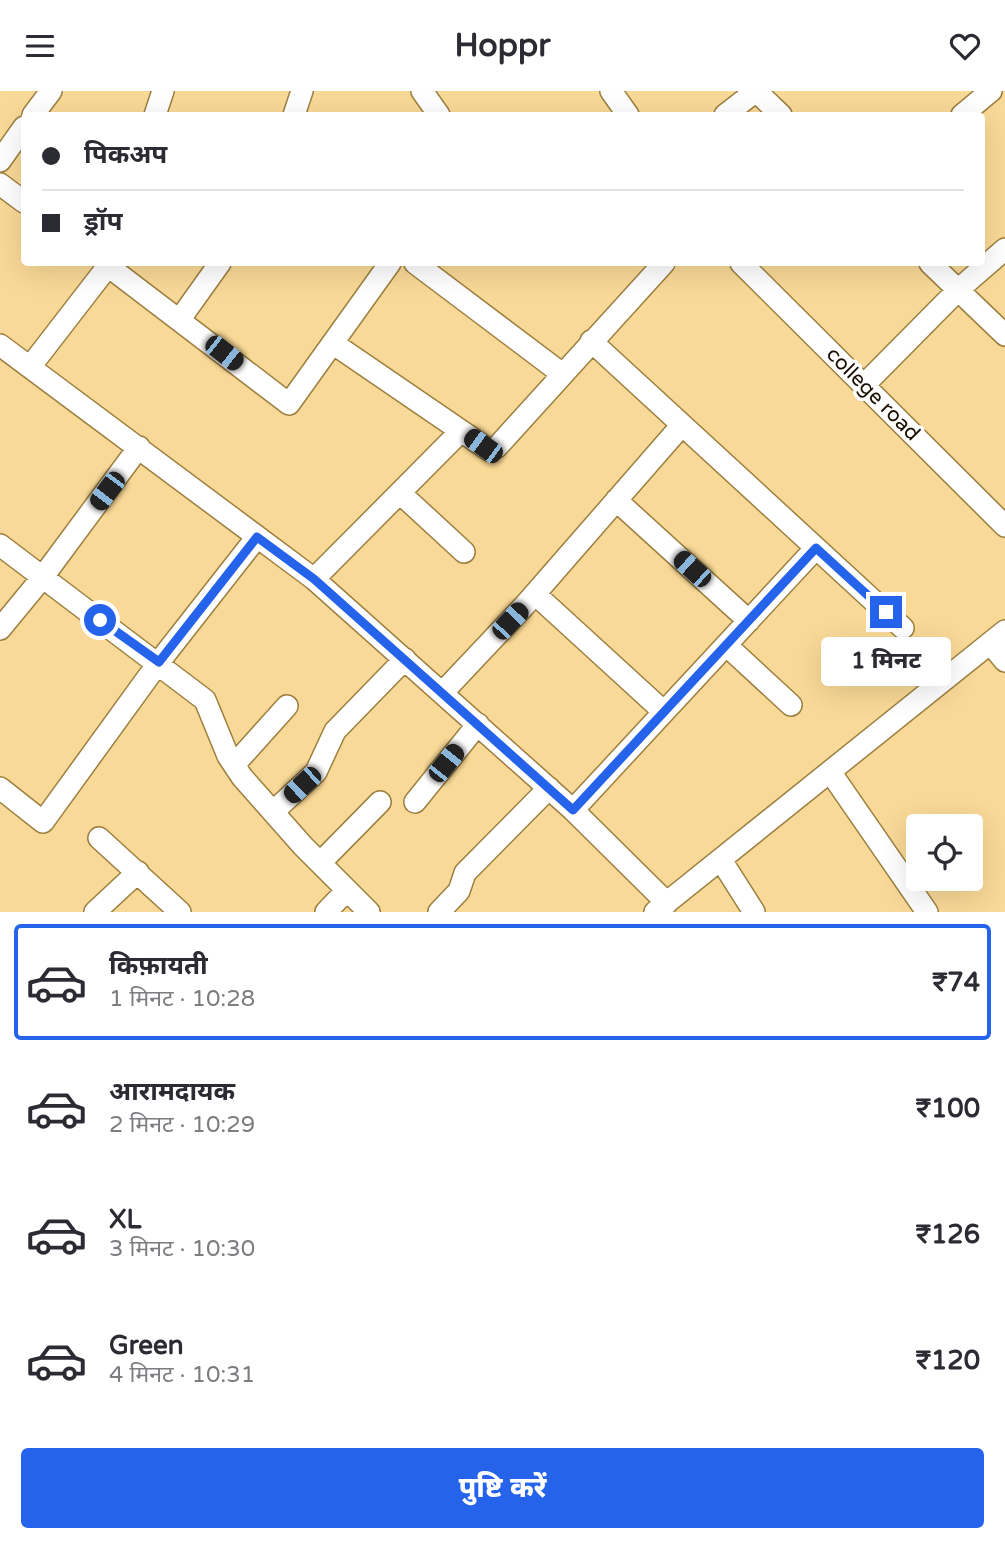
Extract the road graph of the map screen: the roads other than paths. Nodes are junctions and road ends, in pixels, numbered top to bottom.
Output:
1 (51, 91) edge
2 (163, 91) edge
3 (302, 91) edge
4 (422, 91) edge
5 (611, 91) edge
6 (991, 91) edge
7 (35, 112) edge
8 (156, 112) edge
9 (295, 112) edge
10 (437, 112) edge
11 (626, 112) edge
12 (729, 112) edge
13 (778, 112) edge
14 (966, 112) edge
15 (21, 131) edge
16 (0, 161) edge
17 (0, 184) edge
18 (21, 200) edge
19 (1005, 249) edge
20 (105, 266) edge
21 (109, 266) edge
22 (218, 266) edge
23 (388, 266) edge
24 (419, 266) edge
25 (661, 266) edge
26 (744, 266) edge
27 (933, 266) edge
28 (959, 289) junction
29 (180, 319) junction
30 (1005, 335) edge
31 (591, 341) junction
32 (334, 344) junction
33 (0, 345) edge
34 (30, 367) junction
35 (561, 373) junction
36 (864, 385) junction
37 (682, 425) junction
38 (461, 431) junction
39 (139, 447) junction
40 (400, 493) junction
41 (616, 501) junction
42 (1005, 526) edge
43 (257, 537) junction
44 (0, 545) edge
45 (816, 548) junction
46 (464, 552) dead end
47 (42, 579) junction
48 (314, 579) junction
49 (535, 594) junction
50 (749, 621) junction
51 (903, 628) dead end
52 (0, 629) edge
53 (997, 637) edge
54 (726, 645) junction
55 (405, 659) junction
56 (1005, 661) edge
57 (159, 662) junction
58 (443, 692) junction
59 (791, 705) dead end
60 (287, 706) dead end
61 (664, 712) junction
62 (478, 724) junction
63 (234, 765) junction
64 (831, 773) junction
65 (0, 788) edge
66 (549, 789) junction
67 (415, 801) dead end
68 (380, 802) dead end
69 (573, 810) junction
70 (274, 811) junction
71 (99, 838) dead end
72 (721, 860) junction
73 (320, 863) junction
74 (138, 872) junction
75 (347, 890) junction
76 (661, 907) edge
77 (95, 912) edge
78 (180, 912) edge
79 (326, 912) edge
80 (369, 912) edge
81 (439, 912) edge
82 (754, 912) edge
83 (927, 912) edge

1 - 7 street
2 - 8 street
3 - 9 street
4 - 10 street
5 - 11 street
6 - 14 street
12 - 13 street
15 - 16 street
17 - 18 street
19 - 28 street
20 - 34 street
21 - 29 street
22 - 29 street
23 - 32 street
24 - 35 street
25 - 31 street
26 - 36 street, college road
27 - 28 street
28 - 30 street
28 - 36 street
29 - 32 street
31 - 35 street
31 - 37 street
32 - 38 street
33 - 34 street
34 - 39 street
35 - 38 street
36 - 42 street, college road
37 - 41 street
37 - 45 street
38 - 40 street
39 - 43 street
39 - 47 street
40 - 46 street
40 - 48 street
41 - 49 street
41 - 50 street
43 - 48 street
43 - 57 street
44 - 47 street
45 - 50 street
45 - 51 street
47 - 52 street
47 - 57 street
48 - 55 street
49 - 58 street
49 - 61 street
50 - 54 street
53 - 56 street
53 - 64 street
54 - 59 street
54 - 61 street
55 - 58 street
55 - 70 street
57 - 63 street
57 - 65 street
58 - 62 street
60 - 63 street
61 - 69 street
62 - 66 street
62 - 67 street
63 - 70 street
64 - 72 street
64 - 83 street
66 - 69 street
66 - 81 street
68 - 73 street
69 - 76 street
70 - 73 street
71 - 74 street
72 - 76 street
72 - 82 street
73 - 75 street
74 - 77 street
74 - 78 street
75 - 79 street
75 - 80 street

